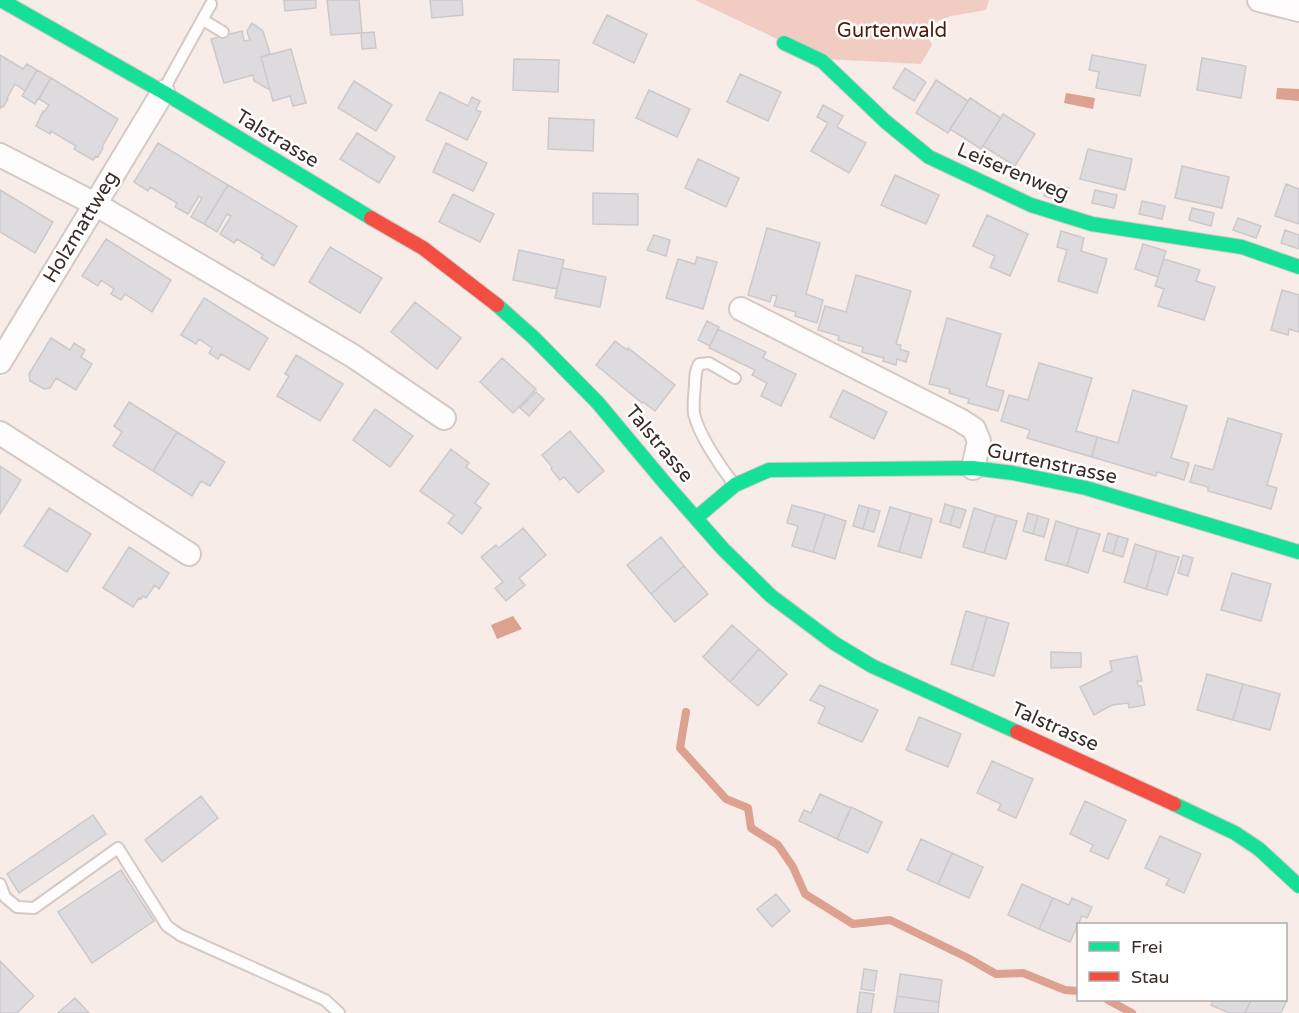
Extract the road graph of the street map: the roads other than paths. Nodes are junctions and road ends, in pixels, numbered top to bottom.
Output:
1 (1, 0) edge
2 (1259, 0) edge
3 (211, 4) dead end
4 (1299, 10) edge
5 (202, 20) junction
6 (224, 32) dead end
7 (784, 43) dead end
8 (163, 92) junction
9 (0, 155) edge
10 (95, 204) junction
11 (1299, 267) edge
12 (741, 309) dead end
13 (0, 362) edge
14 (735, 378) dead end
15 (444, 418) dead end
16 (0, 433) edge
17 (973, 468) junction
18 (735, 485) junction
19 (696, 518) junction
20 (1299, 552) edge
21 (189, 554) dead end
22 (0, 884) edge
23 (1299, 886) edge
24 (339, 1013) edge

1 - 8 street, Talstrasse
2 - 4 street
3 - 5 lane
5 - 6 lane
5 - 8 lane
7 - 11 street, Leiserenweg
8 - 10 street, Holzmattweg
8 - 19 street, Talstrasse
9 - 10 street
10 - 13 street, Holzmattweg
10 - 15 street
12 - 17 street
14 - 18 lane
16 - 21 street
17 - 18 street, Gurtenstrasse
17 - 20 street, Gurtenstrasse
18 - 19 street, Gurtenstrasse
19 - 23 street, Talstrasse
22 - 24 lane

